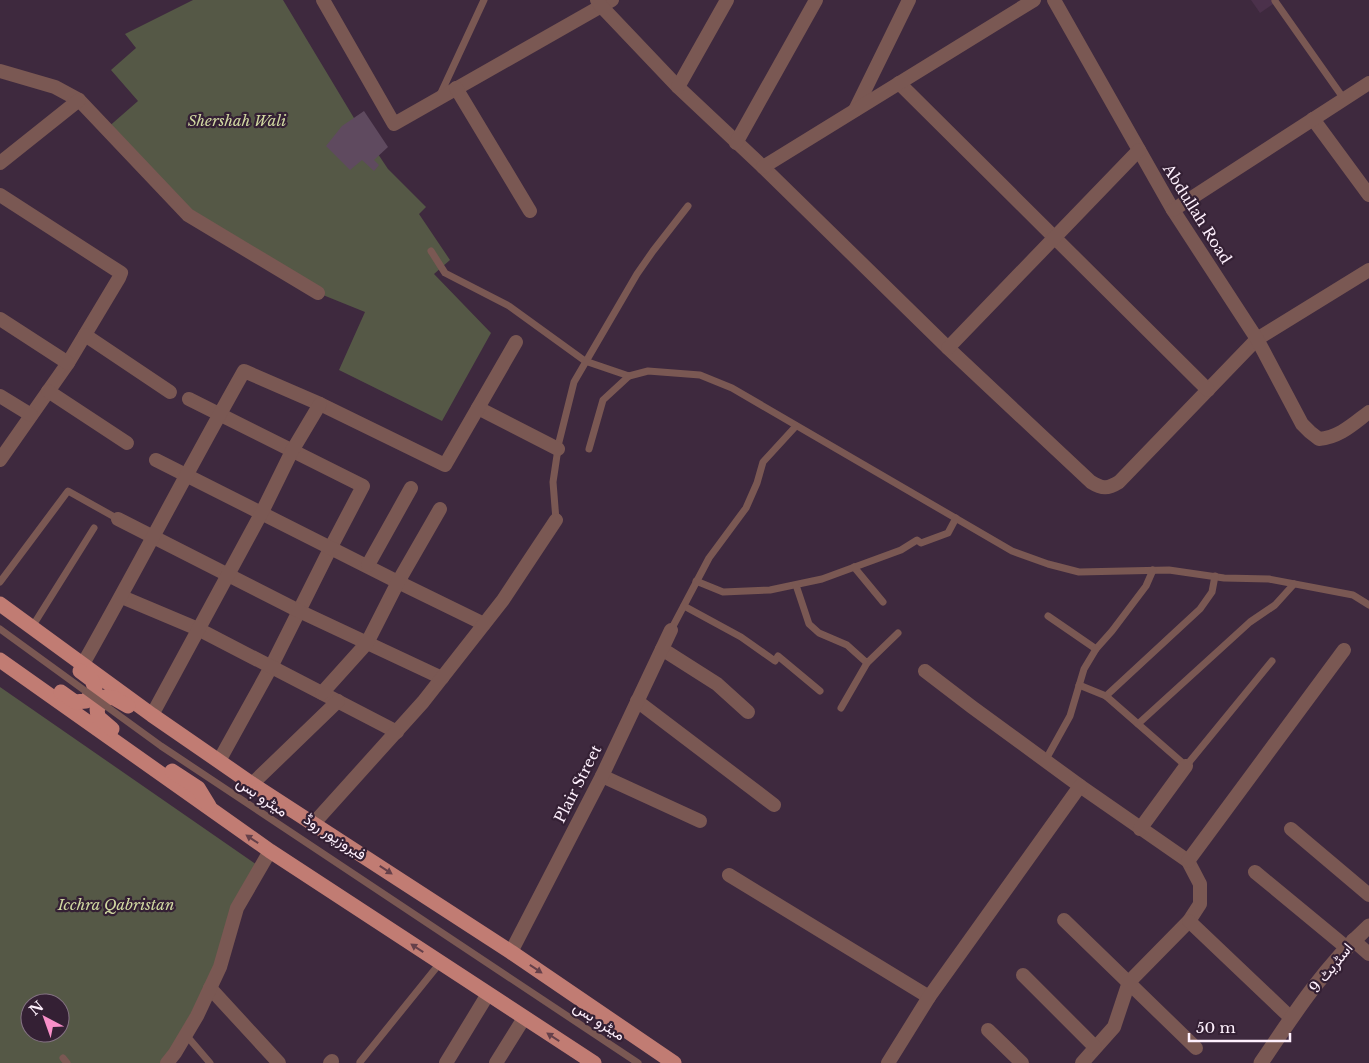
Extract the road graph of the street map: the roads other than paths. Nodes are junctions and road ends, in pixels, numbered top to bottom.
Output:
1 (323, 0) edge
2 (484, 0) edge
3 (727, 0) edge
4 (816, 0) edge
5 (909, 0) edge
6 (1034, 0) edge
7 (1054, 0) edge
8 (1275, 1) edge
9 (603, 2) edge
10 (0, 71) edge
11 (899, 83) junction
12 (1369, 83) edge
13 (678, 87) junction
14 (456, 88) junction
15 (439, 98) junction
16 (1344, 99) junction
17 (79, 100) junction
18 (855, 110) junction
19 (1313, 119) junction
20 (736, 143) junction
21 (1139, 150) junction
22 (0, 163) edge
23 (763, 166) junction
24 (0, 195) edge
25 (1369, 195) edge
26 (688, 206) dead end
27 (1173, 210) junction
28 (530, 211) dead end
29 (1054, 237) junction
30 (431, 252) dead end
31 (1369, 270) edge
32 (318, 293) dead end
33 (0, 319) edge
34 (85, 335) junction
35 (1258, 338) junction
36 (516, 342) dead end
37 (948, 348) junction
38 (585, 361) junction
39 (68, 362) junction
40 (629, 376) junction
41 (1208, 390) junction
42 (48, 391) junction
43 (170, 392) dead end
44 (1, 398) edge
45 (189, 399) dead end
46 (320, 404) junction
47 (478, 408) junction
48 (1369, 412) edge
49 (32, 415) junction
50 (219, 415) junction
51 (796, 426) junction
52 (127, 443) dead end
53 (558, 449) junction
54 (589, 449) dead end
55 (292, 451) junction
56 (0, 460) edge
57 (156, 460) dead end
58 (186, 474) junction
59 (411, 488) dead end
60 (440, 509) dead end
61 (262, 512) junction
62 (956, 518) junction
63 (118, 519) joint
64 (556, 520) joint
65 (94, 528) dead end
66 (154, 536) junction
67 (330, 547) junction
68 (368, 566) junction
69 (854, 567) junction
70 (1153, 570) junction
71 (228, 574) junction
72 (1215, 576) junction
73 (696, 581) junction
74 (0, 582) edge
75 (398, 582) junction
76 (1294, 584) junction
77 (796, 585) junction
78 (122, 597) junction
79 (883, 602) dead end
80 (0, 604) edge
81 (1369, 605) edge
82 (684, 606) junction
83 (299, 610) junction
84 (0, 613) edge
85 (1048, 616) dead end
86 (484, 624) junction
87 (32, 627) junction
88 (0, 629) edge
89 (198, 629) junction
90 (671, 630) joint
91 (898, 634) dead end
92 (367, 643) junction
93 (0, 648) edge
94 (662, 649) junction
95 (1096, 649) junction
96 (1344, 650) dead end
97 (0, 660) edge
98 (1272, 661) dead end
99 (867, 663) junction
100 (82, 664) junction
101 (271, 667) junction
102 (925, 671) dead end
103 (442, 678) junction
104 (1079, 685) junction
105 (820, 691) dead end
106 (322, 693) junction
107 (1106, 696) junction
108 (338, 701) junction
109 (637, 701) junction
110 (841, 708) dead end
111 (748, 712) dead end
112 (152, 715) junction
113 (1138, 724) junction
114 (397, 732) junction
115 (220, 761) junction
116 (1045, 761) junction
117 (1186, 766) junction
118 (602, 776) junction
119 (252, 784) junction
120 (1080, 786) junction
121 (774, 805) dead end
122 (214, 813) junction
123 (700, 821) dead end
124 (314, 822) junction
125 (1140, 829) junction
126 (1291, 829) dead end
127 (270, 851) junction
128 (1188, 861) junction
129 (1255, 872) dead end
130 (729, 876) dead end
131 (1369, 895) edge
132 (1064, 920) dead end
133 (1189, 921) junction
134 (1369, 926) edge
135 (1350, 944) junction
136 (511, 952) junction
137 (1369, 954) edge
138 (440, 963) junction
139 (1023, 975) dead end
140 (1128, 982) junction
141 (210, 988) junction
142 (488, 994) junction
143 (929, 997) junction
144 (524, 1018) junction
145 (1291, 1018) junction
146 (988, 1030) dead end
147 (186, 1035) junction
148 (1095, 1048) junction
149 (1196, 1048) dead end
150 (1266, 1061) edge
151 (360, 1062) edge
152 (167, 1063) edge
153 (210, 1063) edge
154 (279, 1063) edge
155 (446, 1063) edge
156 (496, 1063) edge
157 (594, 1063) edge
158 (638, 1063) edge
159 (674, 1063) edge
160 (888, 1063) edge
161 (1022, 1063) edge
162 (1082, 1063) edge

1 - 15 street
2 - 15 lane
3 - 13 street
4 - 20 street
5 - 18 street
6 - 11 street
7 - 21 street, Abdullah Road
8 - 16 lane
9 - 13 street
9 - 14 street
10 - 17 street
11 - 18 street
11 - 29 street
12 - 16 street
13 - 20 street
14 - 15 street
14 - 28 street
16 - 19 street
17 - 22 street
17 - 32 street
18 - 23 street
19 - 25 street
19 - 27 street
20 - 23 street
21 - 27 street, Abdullah Road
21 - 29 street
23 - 37 street
24 - 34 street
26 - 38 lane
27 - 35 street, Abdullah Road
29 - 37 street
29 - 41 street
30 - 38 lane
31 - 35 street
33 - 39 street
34 - 39 street
34 - 43 street
35 - 41 street
35 - 48 street, Abdullah Road
36 - 47 street
37 - 41 street
38 - 40 lane
38 - 53 lane
39 - 42 street
40 - 51 lane
40 - 54 lane
42 - 49 street
42 - 52 street
44 - 49 street
45 - 50 street
46 - 47 street
46 - 50 street
46 - 55 street
47 - 53 street
49 - 56 street
50 - 55 street
50 - 58 street
51 - 62 lane
51 - 73 lane
53 - 64 lane
55 - 61 street
55 - 67 street
57 - 58 street
58 - 61 street
58 - 66 street
59 - 68 street
60 - 75 street
61 - 67 street
61 - 71 street
62 - 69 lane
62 - 70 lane
63 - 66 street
63 - 74 lane
64 - 86 street
65 - 87 lane
66 - 71 street
66 - 78 street
67 - 68 street
67 - 83 street
68 - 75 street
69 - 77 lane
69 - 79 lane
70 - 72 lane
70 - 95 lane
71 - 83 street
71 - 89 street
72 - 76 lane
72 - 107 lane
73 - 77 lane
73 - 82 lane
75 - 86 street
75 - 92 street
76 - 81 lane
76 - 113 lane
77 - 99 lane
78 - 89 street
78 - 100 street
80 - 87 main road, فیروزپور روڈ
82 - 90 lane
82 - 105 lane
83 - 92 street
83 - 101 street
84 - 93 main road
85 - 95 lane
86 - 103 street
87 - 100 main road, فیروزپور روڈ
88 - 158 lane, میٹرو بس, bridge
89 - 101 street
89 - 112 street
90 - 94 street, Plair Street
91 - 99 lane
92 - 103 street
92 - 106 street
94 - 109 street, Plair Street
94 - 111 street
95 - 104 lane
96 - 128 street
97 - 122 main road
98 - 117 lane
99 - 110 lane
100 - 112 main road, فیروزپور روڈ
101 - 106 street
101 - 115 street
102 - 116 street
103 - 114 street
104 - 107 lane
104 - 116 lane
106 - 108 street
107 - 113 lane
108 - 114 street
108 - 119 street
109 - 118 street, Plair Street
109 - 121 street
112 - 115 main road, فیروزپور روڈ
113 - 117 lane
114 - 124 street
115 - 119 main road, فیروزپور روڈ
116 - 120 street
117 - 125 street
118 - 123 street
118 - 136 street, Plair Street
119 - 122 main road
119 - 124 main road, فیروزپور روڈ
120 - 125 street
120 - 143 street
127 -> 122 main road
124 -> 136 main road, فیروزپور روڈ
125 - 128 street
126 - 131 street
138 -> 127 main road
127 - 141 street
128 - 133 street
129 - 135 street
130 - 143 street
132 - 140 street
133 - 140 street
133 - 145 street
134 - 135 street, اسٹریٹ 9
135 - 137 street
135 - 145 street, اسٹریٹ 9
136 -> 159 main road, فیروزپور روڈ
138 - 142 main road
138 - 151 lane
139 - 148 street
140 - 148 street
140 - 149 street
141 - 147 street
141 - 154 street
142 - 144 main road
142 - 155 street
143 - 160 street
144 - 156 street
157 -> 144 main road
145 - 150 street, اسٹریٹ 9
146 - 161 street
147 - 152 street
147 - 153 lane
148 - 162 street

